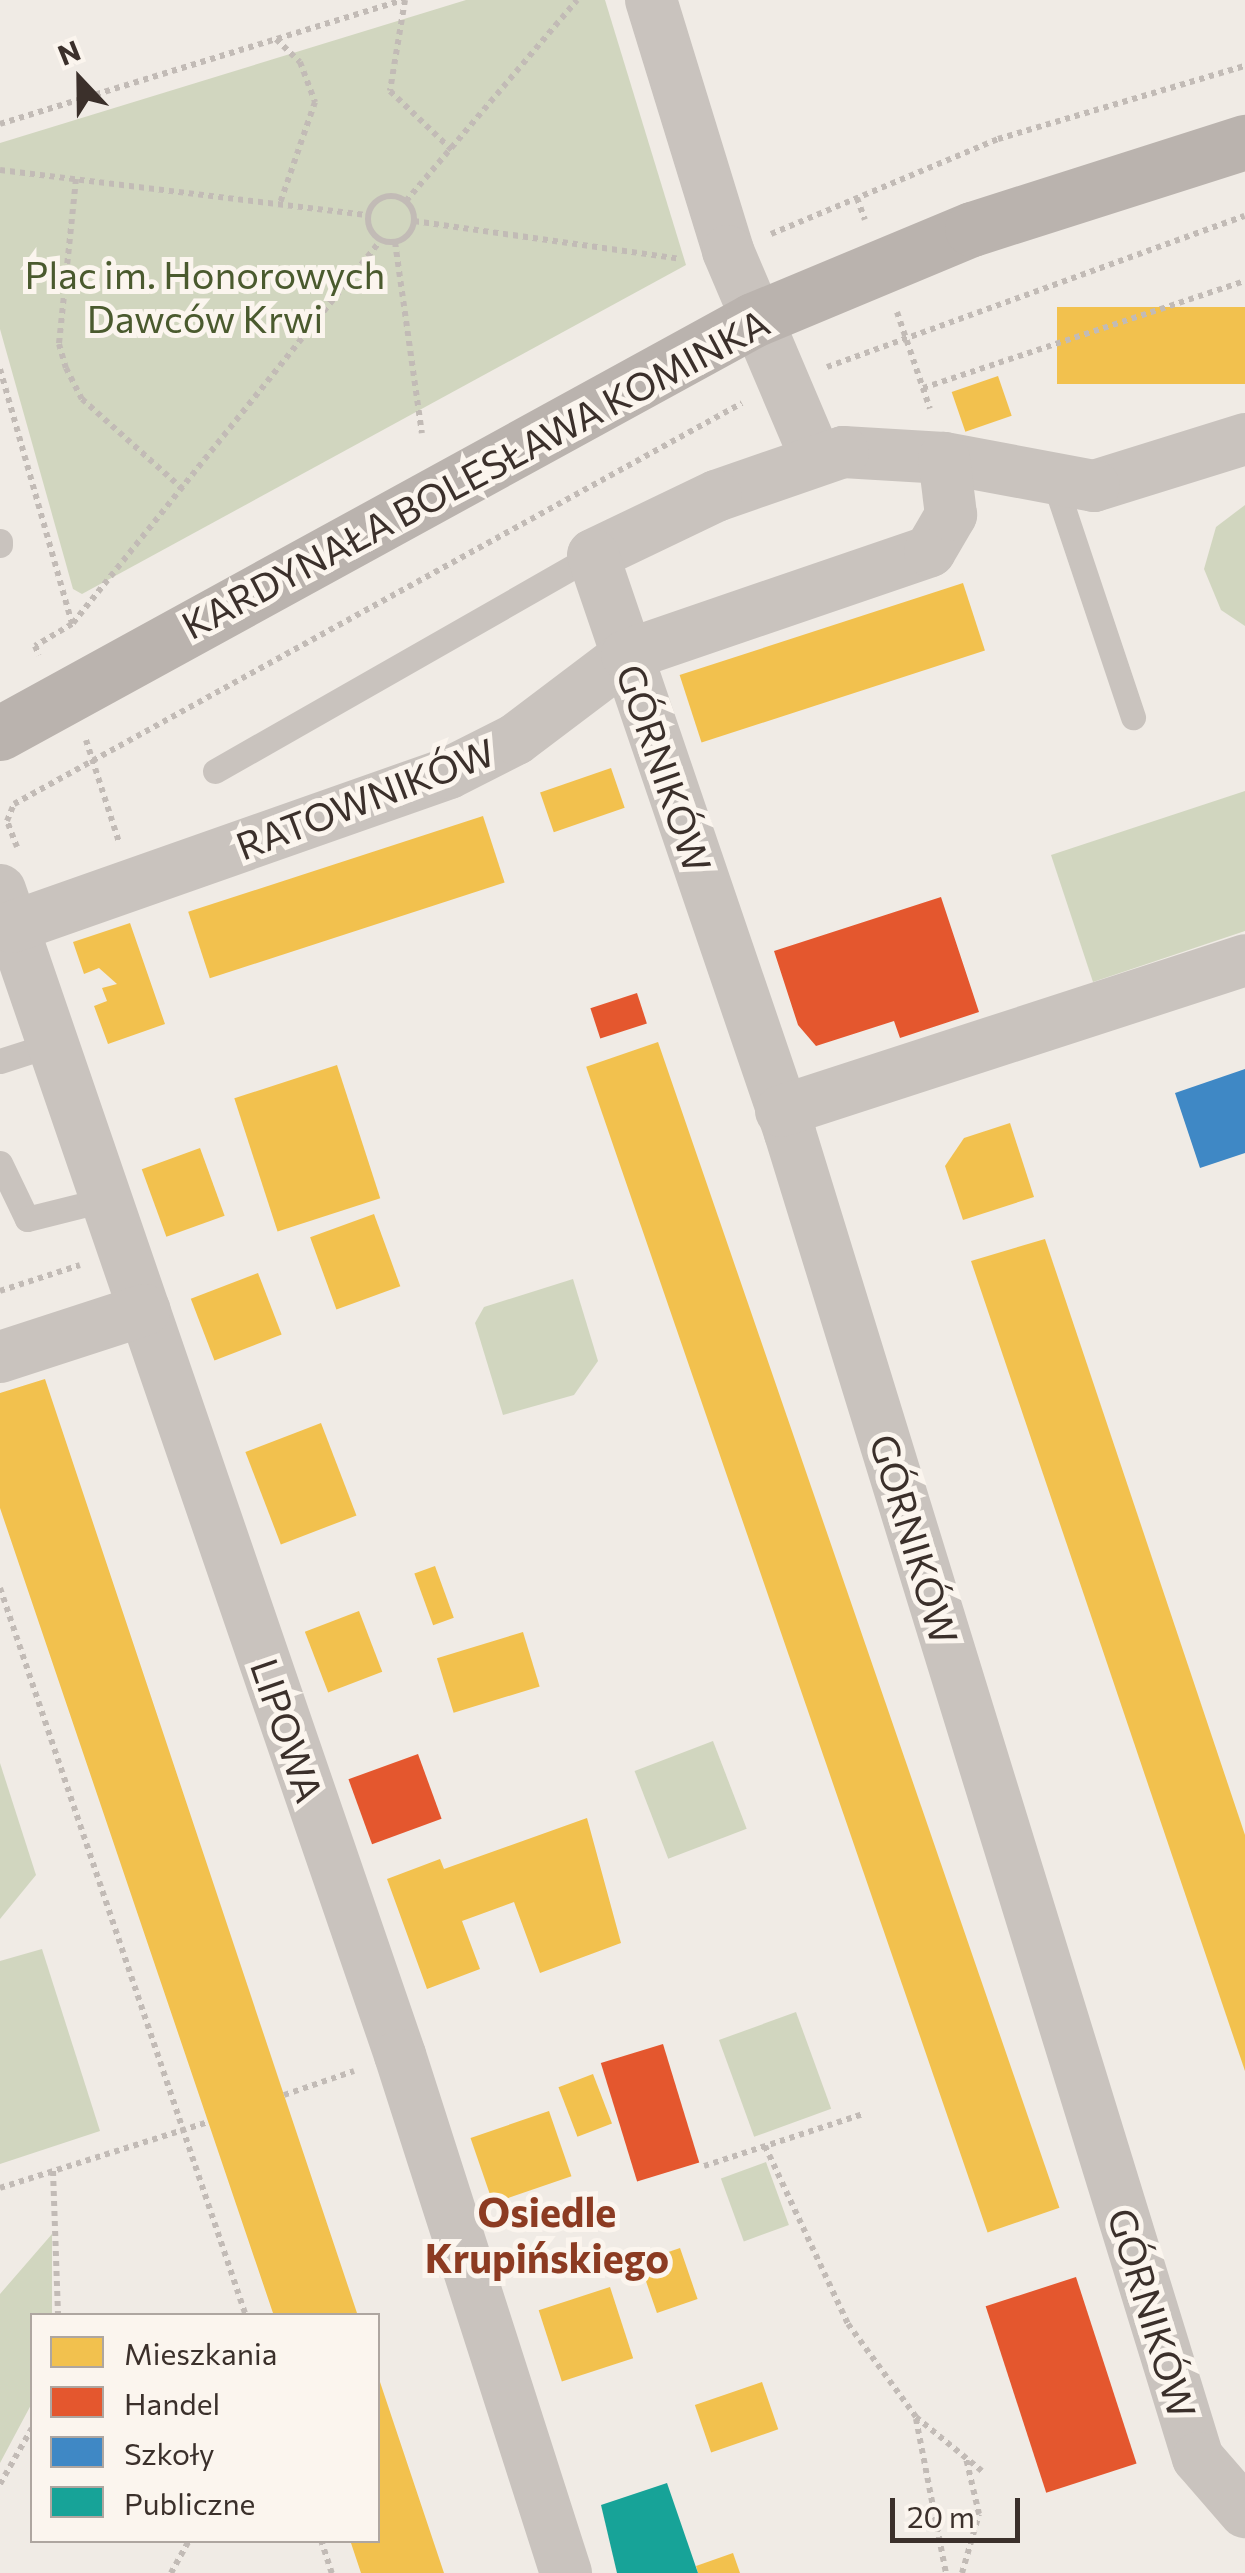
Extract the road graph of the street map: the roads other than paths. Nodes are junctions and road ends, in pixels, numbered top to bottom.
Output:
1 (651, 0) edge
2 (1245, 142) edge
3 (753, 320) junction
4 (1245, 439) edge
5 (816, 458) junction
6 (944, 458) junction
7 (1056, 484) junction
8 (593, 555) junction
9 (627, 655) junction
10 (1133, 717) dead end
11 (0, 733) edge
12 (215, 771) dead end
13 (6, 909) edge
14 (1245, 960) edge
15 (53, 1044) junction
16 (0, 1061) edge
17 (781, 1111) junction
18 (0, 1162) edge
19 (106, 1199) junction
20 (145, 1310) junction
21 (0, 1357) edge
22 (1245, 2512) edge
23 (566, 2573) edge

1 - 3 street
2 - 3 street, KARDYNAŁA BOLESŁAWA KOMINKA
3 - 5 street
3 - 11 street, KARDYNAŁA BOLESŁAWA KOMINKA
4 - 7 street
5 - 6 street
5 - 8 street
6 - 7 street
6 - 9 street, RATOWNIKÓW
7 - 10 lane
8 - 9 street, GÓRNIKÓW
8 - 12 lane
9 - 13 street, RATOWNIKÓW
9 - 17 street, GÓRNIKÓW
13 - 15 street, LIPOWA
14 - 17 street
15 - 16 lane
15 - 19 street, LIPOWA
17 - 22 street, GÓRNIKÓW
18 - 19 lane
19 - 20 street, LIPOWA
20 - 21 street
20 - 23 street, LIPOWA

